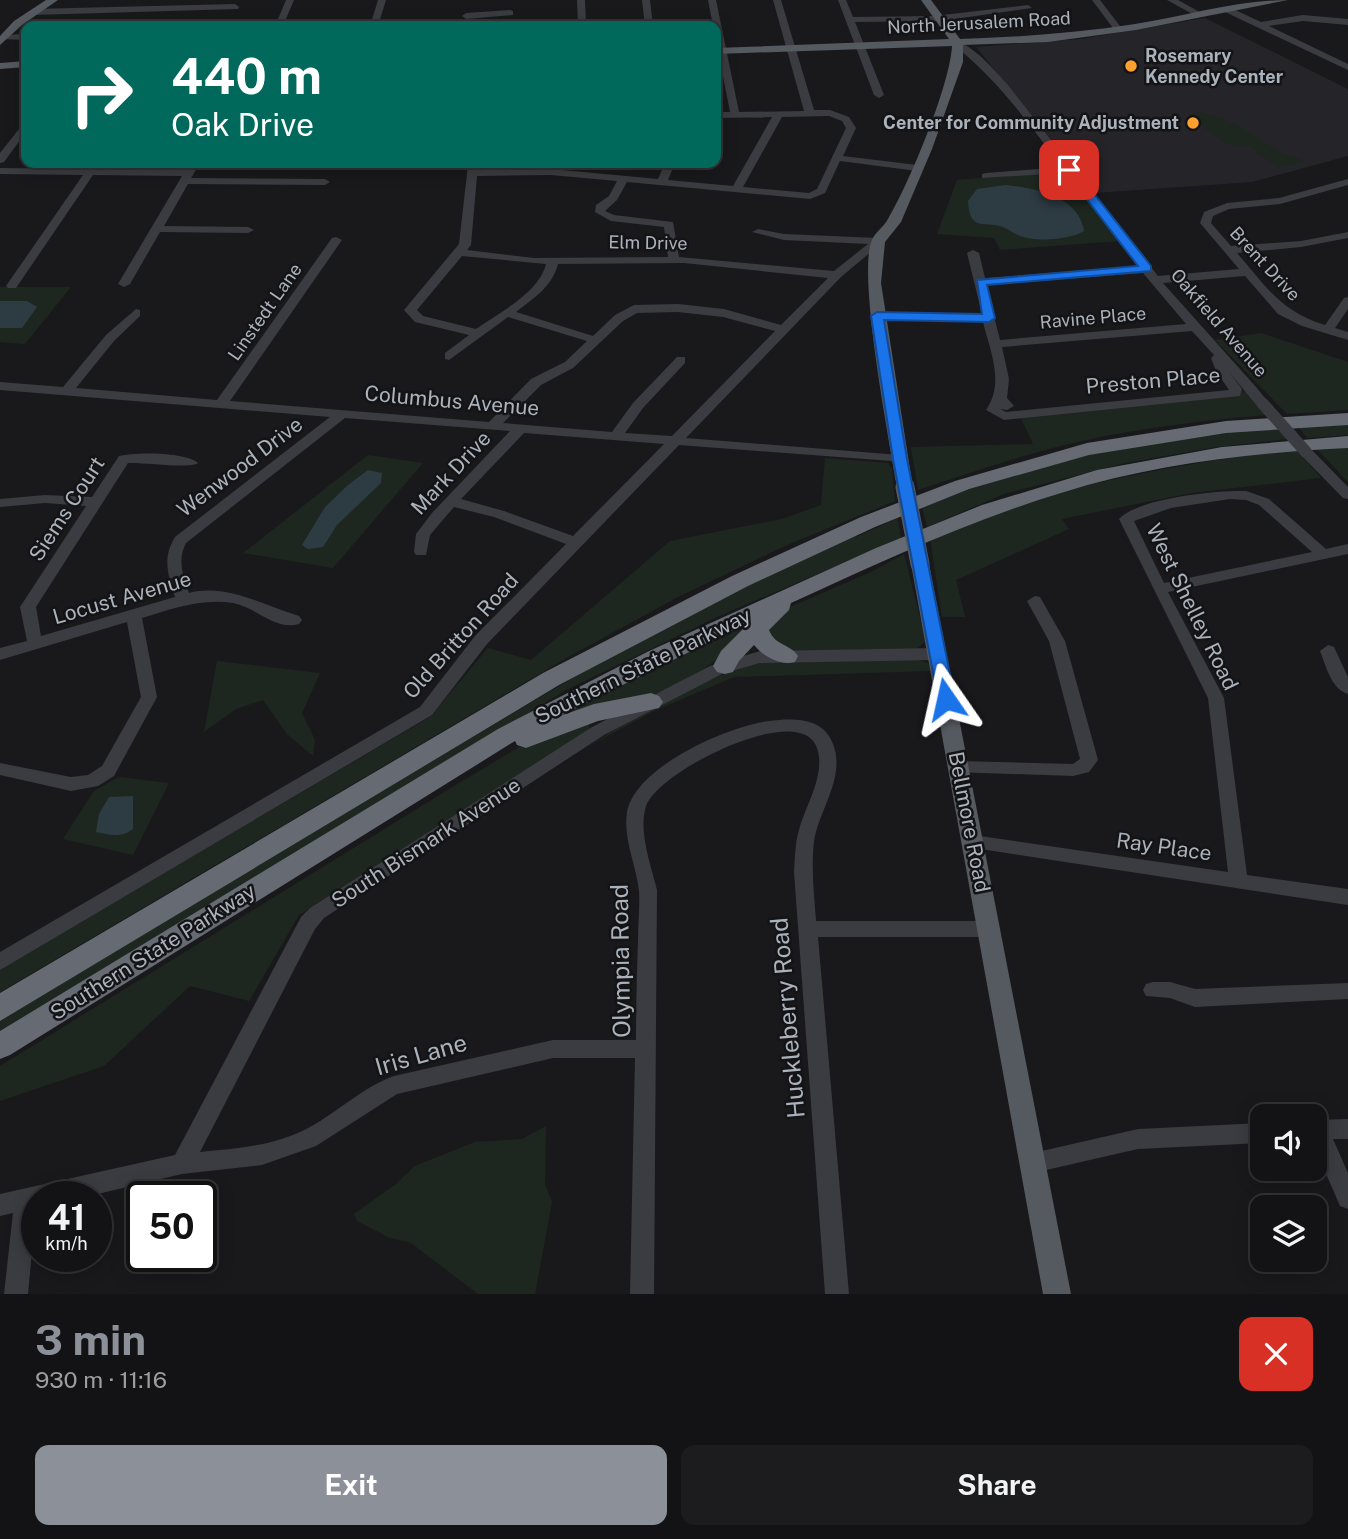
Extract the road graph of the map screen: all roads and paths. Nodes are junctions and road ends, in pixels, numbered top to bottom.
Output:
1 (53, 0) edge
2 (290, 0) edge
3 (382, 0) edge
4 (466, 0) edge
5 (581, 0) edge
6 (646, 0) edge
7 (712, 0) edge
8 (777, 0) edge
9 (842, 0) edge
10 (926, 0) edge
11 (1096, 0) edge
12 (1171, 0) edge
13 (1283, 0) edge
14 (235, 7) dead end
15 (1028, 8) dead end
16 (1228, 10) junction
17 (33, 12) junction
18 (510, 13) dead end
19 (1201, 15) junction
20 (466, 16) junction
21 (939, 17) junction
22 (850, 20) junction
23 (23, 21) edge
24 (281, 21) edge
25 (376, 21) edge
26 (466, 21) edge
27 (582, 21) edge
28 (648, 21) edge
29 (715, 21) edge
30 (1348, 22) edge
31 (21, 23) edge
32 (1261, 25) junction
33 (1119, 30) junction
34 (21, 38) edge
35 (2, 40) edge
36 (958, 44) junction
37 (860, 47) junction
38 (791, 48) junction
39 (721, 50) edge
40 (1348, 52) edge
41 (1328, 57) junction
42 (721, 58) edge
43 (21, 64) edge
44 (0, 66) edge
45 (1348, 67) edge
46 (879, 94) dead end
47 (810, 113) junction
48 (779, 114) junction
49 (721, 115) edge
50 (736, 115) junction
51 (21, 133) edge
52 (837, 158) junction
53 (0, 160) edge
54 (70, 168) edge
55 (92, 168) edge
56 (112, 168) edge
57 (473, 168) edge
58 (586, 168) edge
59 (668, 168) edge
60 (917, 168) junction
61 (1069, 170) junction
62 (0, 171) edge
63 (190, 172) edge
64 (587, 175) junction
65 (986, 176) dead end
66 (623, 179) junction
67 (325, 182) dead end
68 (1348, 182) edge
69 (661, 183) junction
70 (736, 190) junction
71 (157, 229) junction
72 (248, 230) dead end
73 (758, 232) dead end
74 (1348, 235) edge
75 (336, 240) dead end
76 (878, 241) junction
77 (1227, 250) junction
78 (459, 252) junction
79 (973, 253) dead end
80 (674, 260) junction
81 (553, 261) junction
82 (1146, 268) junction
83 (1246, 272) junction
84 (837, 275) junction
85 (1155, 280) junction
86 (981, 282) junction
87 (124, 284) dead end
88 (12, 286) dead end
89 (1348, 301) edge
90 (136, 313) dead end
91 (508, 313) junction
92 (877, 316) junction
93 (989, 318) junction
94 (1194, 327) junction
95 (1328, 329) junction
96 (784, 330) junction
97 (480, 334) junction
98 (1348, 336) edge
99 (595, 340) junction
100 (996, 344) junction
101 (1216, 352) junction
102 (449, 356) dead end
103 (681, 360) dead end
104 (0, 386) edge
105 (67, 391) junction
106 (221, 404) junction
107 (342, 414) junction
108 (1348, 419) edge
109 (492, 426) junction
110 (521, 428) junction
111 (616, 436) junction
112 (677, 441) junction
113 (1348, 443) edge
114 (900, 459) junction
115 (191, 463) dead end
116 (1348, 495) edge
117 (450, 501) junction
118 (96, 502) junction
119 (0, 503) edge
120 (577, 542) junction
121 (1348, 549) edge
122 (421, 552) dead end
123 (1323, 554) junction
124 (806, 588) junction
125 (1159, 589) junction
126 (183, 599) junction
127 (1035, 601) dead end
128 (134, 616) junction
129 (294, 620) dead end
130 (758, 630) junction
131 (35, 644) junction
132 (1328, 651) dead end
133 (0, 654) edge
134 (938, 654) junction
135 (787, 656) junction
136 (724, 666) junction
137 (1348, 688) edge
138 (651, 702) joint
139 (590, 724) junction
140 (824, 741) joint
141 (959, 767) junction
142 (0, 769) edge
143 (430, 782) junction
144 (973, 842) junction
145 (1238, 880) junction
146 (1348, 897) edge
147 (808, 929) junction
148 (990, 929) junction
149 (0, 962) edge
150 (1153, 990) dead end
151 (1348, 991) edge
152 (0, 1008) edge
153 (0, 1046) edge
154 (646, 1049) junction
155 (1348, 1129) edge
156 (1327, 1130) edge
157 (1250, 1134) edge
158 (1327, 1153) edge
159 (1033, 1163) junction
160 (182, 1164) junction
161 (108, 1181) edge
162 (1348, 1198) edge
163 (21, 1201) edge
164 (0, 1205) edge
165 (21, 1266) edge
166 (16, 1294) edge
167 (642, 1294) edge
168 (837, 1294) edge
169 (1057, 1294) edge

1 - 17 main road
2 - 24 street
3 - 25 street
4 - 20 street
5 - 27 street
6 - 28 street
7 - 29 street
8 - 38 street
9 - 22 street
10 - 21 main road
11 - 33 street
12 - 19 street
13 - 16 main road, North Jerusalem Road
14 - 17 street
15 - 21 street
16 - 19 main road, North Jerusalem Road
16 - 32 street
17 - 23 main road
18 - 20 street
19 - 33 main road, North Jerusalem Road
20 - 26 street
21 - 22 street
21 - 36 main road
22 - 37 street
30 - 32 street
31 - 35 main road
32 - 41 street
33 - 36 main road, North Jerusalem Road
34 - 35 street
36 - 37 main road, North Jerusalem Road
36 - 60 main road, Bellmore Road
36 - 61 street, Oakfield Avenue
37 - 38 main road, North Jerusalem Road
37 - 46 street
38 - 39 main road, North Jerusalem Road
38 - 47 street
40 - 41 street
41 - 45 street
42 - 50 street
43 - 44 main road
47 - 48 street
47 - 52 street
48 - 50 street
48 - 70 street
49 - 50 street
51 - 53 street
52 - 60 street
52 - 70 street
54 - 62 street
55 - 88 street
56 - 63 street
57 - 64 street
57 - 78 street
58 - 64 street
59 - 69 street
60 - 76 main road, Bellmore Road
61 - 65 street
61 - 82 street, Oakfield Avenue
63 - 67 street
63 - 71 street
64 - 66 street
66 - 69 street
66 - 80 street
68 - 77 street, Brent Drive
69 - 70 street
71 - 72 street
71 - 87 street
73 - 76 street
74 - 77 street
75 - 106 street, Linstedt Lane
76 - 84 street, Old Britton Road
76 - 92 main road, Bellmore Road
77 - 83 street, Brent Drive
78 - 81 street, Elm Drive
78 - 97 street
79 - 86 street
80 - 81 street, Elm Drive
80 - 84 street, Elm Drive
81 - 91 street
82 - 85 street, Oakfield Avenue
82 - 86 street
83 - 85 street
83 - 95 street, Brent Drive
84 - 96 street, Old Britton Road
85 - 94 street, Oakfield Avenue
86 - 93 street
89 - 95 street
90 - 105 street
91 - 97 street
91 - 99 street
92 - 93 street
92 - 114 main road, Bellmore Road
93 - 100 street
94 - 100 street, Ravine Place
94 - 101 street, Oakfield Avenue
95 - 98 street, Brent Drive
96 - 99 street
96 - 112 street, Old Britton Road
97 - 102 street
99 - 109 street
100 - 101 street, Preston Place
101 - 116 street, Oakfield Avenue, bridge
103 - 111 street
104 - 105 street, Columbus Avenue
105 - 106 street, Columbus Avenue
106 - 107 street, Columbus Avenue
107 - 109 street, Columbus Avenue
107 - 126 street, Wenwood Drive
108 - 152 highway, Southern State Parkway
109 - 110 street, Columbus Avenue
110 - 111 street, Columbus Avenue
110 - 117 street, Mark Drive
111 - 112 street, Columbus Avenue
112 - 114 street, Columbus Avenue
112 - 120 street, Old Britton Road
113 - 124 highway, Southern State Parkway
114 - 134 main road, Bellmore Road, bridge
115 - 118 street, Siems Court
117 - 120 street
117 - 122 street, Mark Drive
118 - 119 street
118 - 131 street, Siems Court
120 - 149 street, Old Britton Road
121 - 123 street
123 - 125 street
123 - 125 street, West Shelley Road
124 - 130 highway
124 - 143 highway, Southern State Parkway
125 - 145 street, West Shelley Road
126 - 128 street, Locust Avenue
126 - 129 street, Locust Avenue
127 - 141 street
128 - 131 street, Locust Avenue
128 - 142 street
130 - 135 highway
130 - 136 highway
131 - 133 street, Locust Avenue
132 - 137 street
134 - 135 street
134 - 141 main road, Bellmore Road
135 - 136 street
136 - 138 street
138 - 139 highway
139 - 143 highway
139 - 160 street, South Bismark Avenue
140 - 147 street, Huckleberry Road
140 - 154 street, Olympia Road
141 - 144 main road, Bellmore Road
143 - 153 highway, Southern State Parkway
144 - 145 street, Ray Place
144 - 148 main road, Bellmore Road
145 - 146 street, Ray Place
147 - 148 street
147 - 168 street, Huckleberry Road
148 - 159 main road, Bellmore Road
150 - 151 street
154 - 160 street, Iris Lane
154 - 167 street, Olympia Road
155 - 156 street
157 - 159 street
158 - 162 street
159 - 169 main road, Bellmore Road
160 - 161 street
163 - 164 street
165 - 166 street

